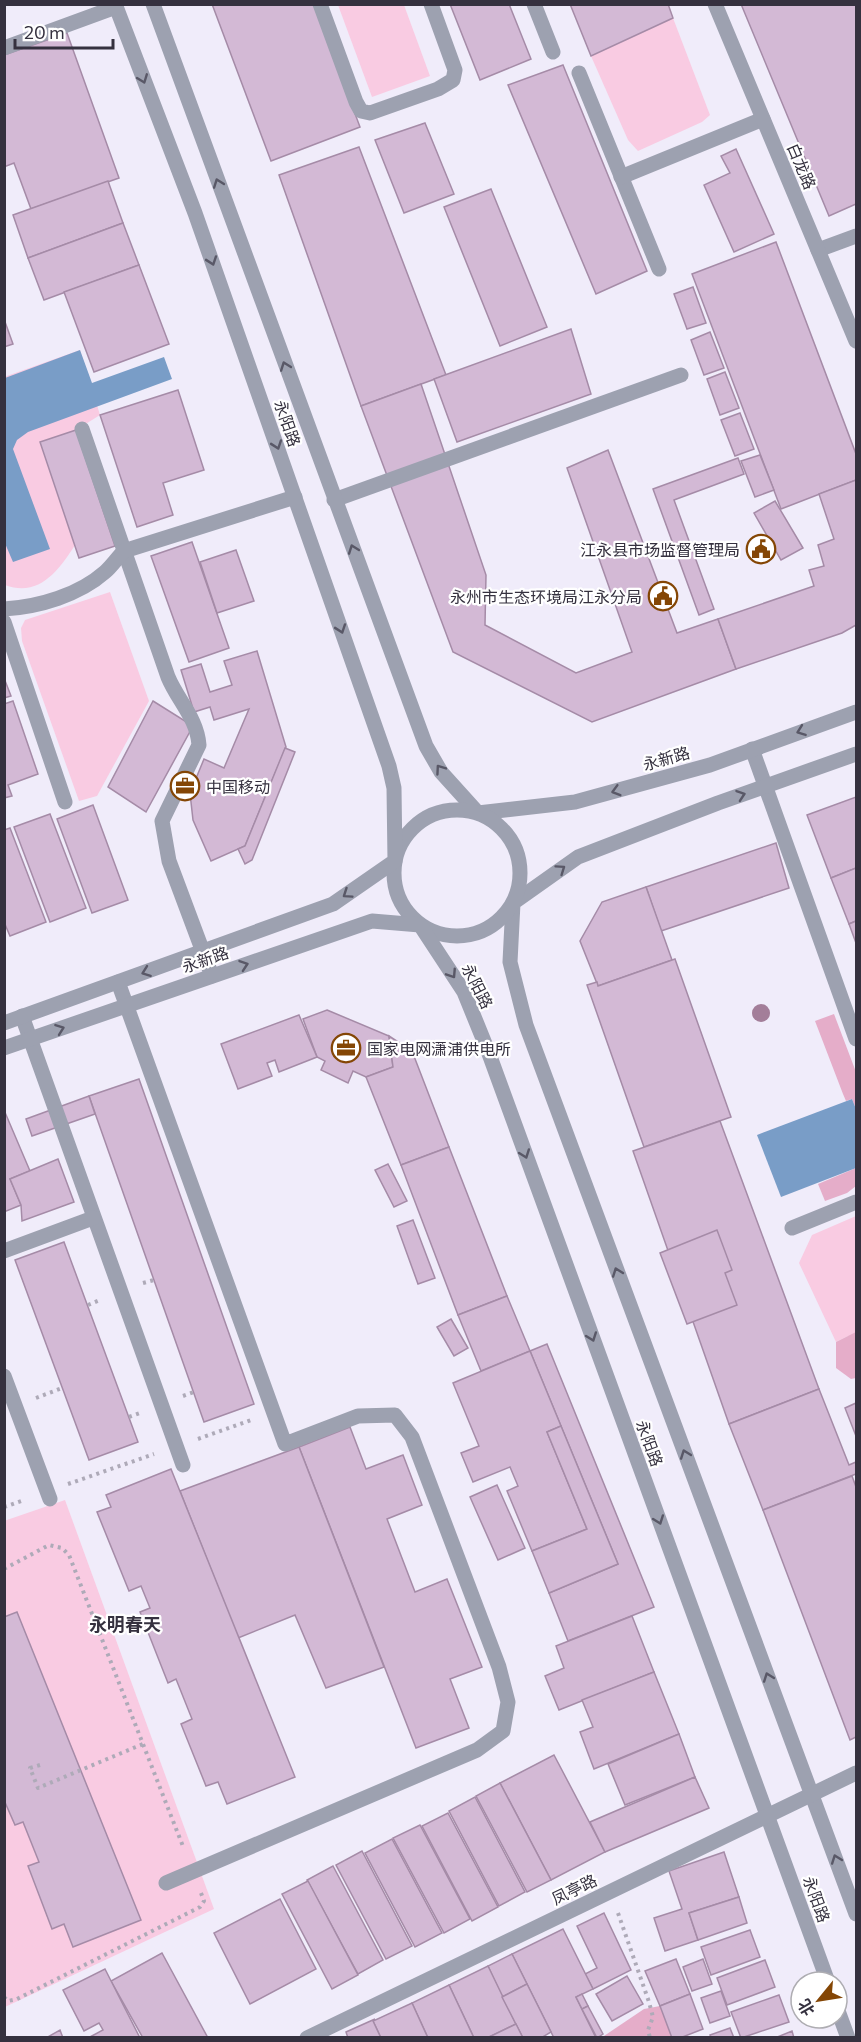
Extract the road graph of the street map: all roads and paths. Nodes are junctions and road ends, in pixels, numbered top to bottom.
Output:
1 (153, 4) edge
2 (320, 4) edge
3 (430, 4) edge
4 (534, 4) edge
5 (715, 4) edge
6 (115, 6) edge
7 (4, 48) edge
8 (553, 52) dead end
9 (579, 73) dead end
10 (763, 119) junction
11 (621, 177) junction
12 (856, 236) edge
13 (818, 250) junction
14 (658, 269) dead end
15 (856, 341) edge
16 (681, 375) dead end
17 (82, 429) dead end
18 (295, 497) junction
19 (334, 500) junction
20 (124, 551) junction
21 (4, 609) edge
22 (4, 622) edge
23 (856, 712) edge
24 (752, 749) junction
25 (856, 754) edge
26 (766, 786) junction
27 (65, 802) dead end
28 (478, 813) junction
29 (395, 861) junction
30 (513, 903) junction
31 (420, 925) junction
32 (203, 951) junction
33 (212, 976) junction
34 (118, 982) junction
35 (856, 992) edge
36 (842, 998) junction
37 (126, 1005) junction
38 (22, 1016) junction
39 (4, 1023) edge
40 (30, 1039) junction
41 (856, 1039) edge
42 (4, 1048) edge
43 (856, 1202) edge
44 (93, 1218) junction
45 (792, 1228) dead end
46 (4, 1251) edge
47 (4, 1376) edge
48 (274, 1412) junction
49 (176, 1446) junction
50 (183, 1465) dead end
51 (49, 1495) junction
52 (4, 1507) edge
53 (4, 1569) edge
54 (143, 1744) junction
55 (40, 1765) dead end
56 (856, 1773) edge
57 (812, 1794) junction
58 (767, 1816) junction
59 (193, 1871) junction
60 (166, 1883) dead end
61 (609, 1893) junction
62 (856, 1914) edge
63 (824, 1970) edge
64 (4, 1997) edge
65 (307, 2037) edge
66 (650, 2037) edge

19 -> 1 street, 永阳路
2 - 3 street
4 - 8 street
5 - 10 street, 白龙路
6 - 7 street
6 -> 18 street, 永阳路
9 - 11 street
10 - 11 street
10 - 13 street, 白龙路
11 - 14 street
12 - 13 street
13 - 15 street, 白龙路
16 - 19 street
17 - 20 street
18 - 20 street
18 -> 29 street, 永阳路
28 -> 19 street, 永阳路
20 - 21 street
20 - 32 street
22 - 27 street
23 -> 24 street, 永新路
24 - 26 street
24 -> 28 street, 永新路
25 - 26 street
30 -> 26 street
26 - 36 street
28 - 29 street
28 - 30 street
29 - 31 street
29 -> 32 street, 永新路
30 - 31 street
57 -> 30 street, 永阳路
33 -> 31 street, 永新路
31 -> 58 street, 永阳路
32 - 33 street
32 -> 34 street, 永新路
33 - 37 street, 永新路
34 - 37 street
34 - 38 street, 永新路
35 - 36 street
36 - 41 street
40 -> 37 street, 永新路
37 - 48 street
38 - 39 street, 永新路
38 - 40 street
40 - 42 street, 永新路
40 - 44 street
43 - 45 street
44 - 46 street
44 - 49 street
47 - 51 street
48 - 49 path
48 - 59 street
49 - 50 street
49 - 51 path
51 - 52 path
53 - 54 path
54 - 55 path
54 - 59 path
56 - 57 street, 凤亭路
57 - 58 street, 凤亭路
62 -> 57 street, 永阳路
58 - 61 street, 凤亭路
58 - 63 street, 永阳路
59 - 60 street
59 - 64 path
61 - 65 street, 凤亭路
61 - 66 path

